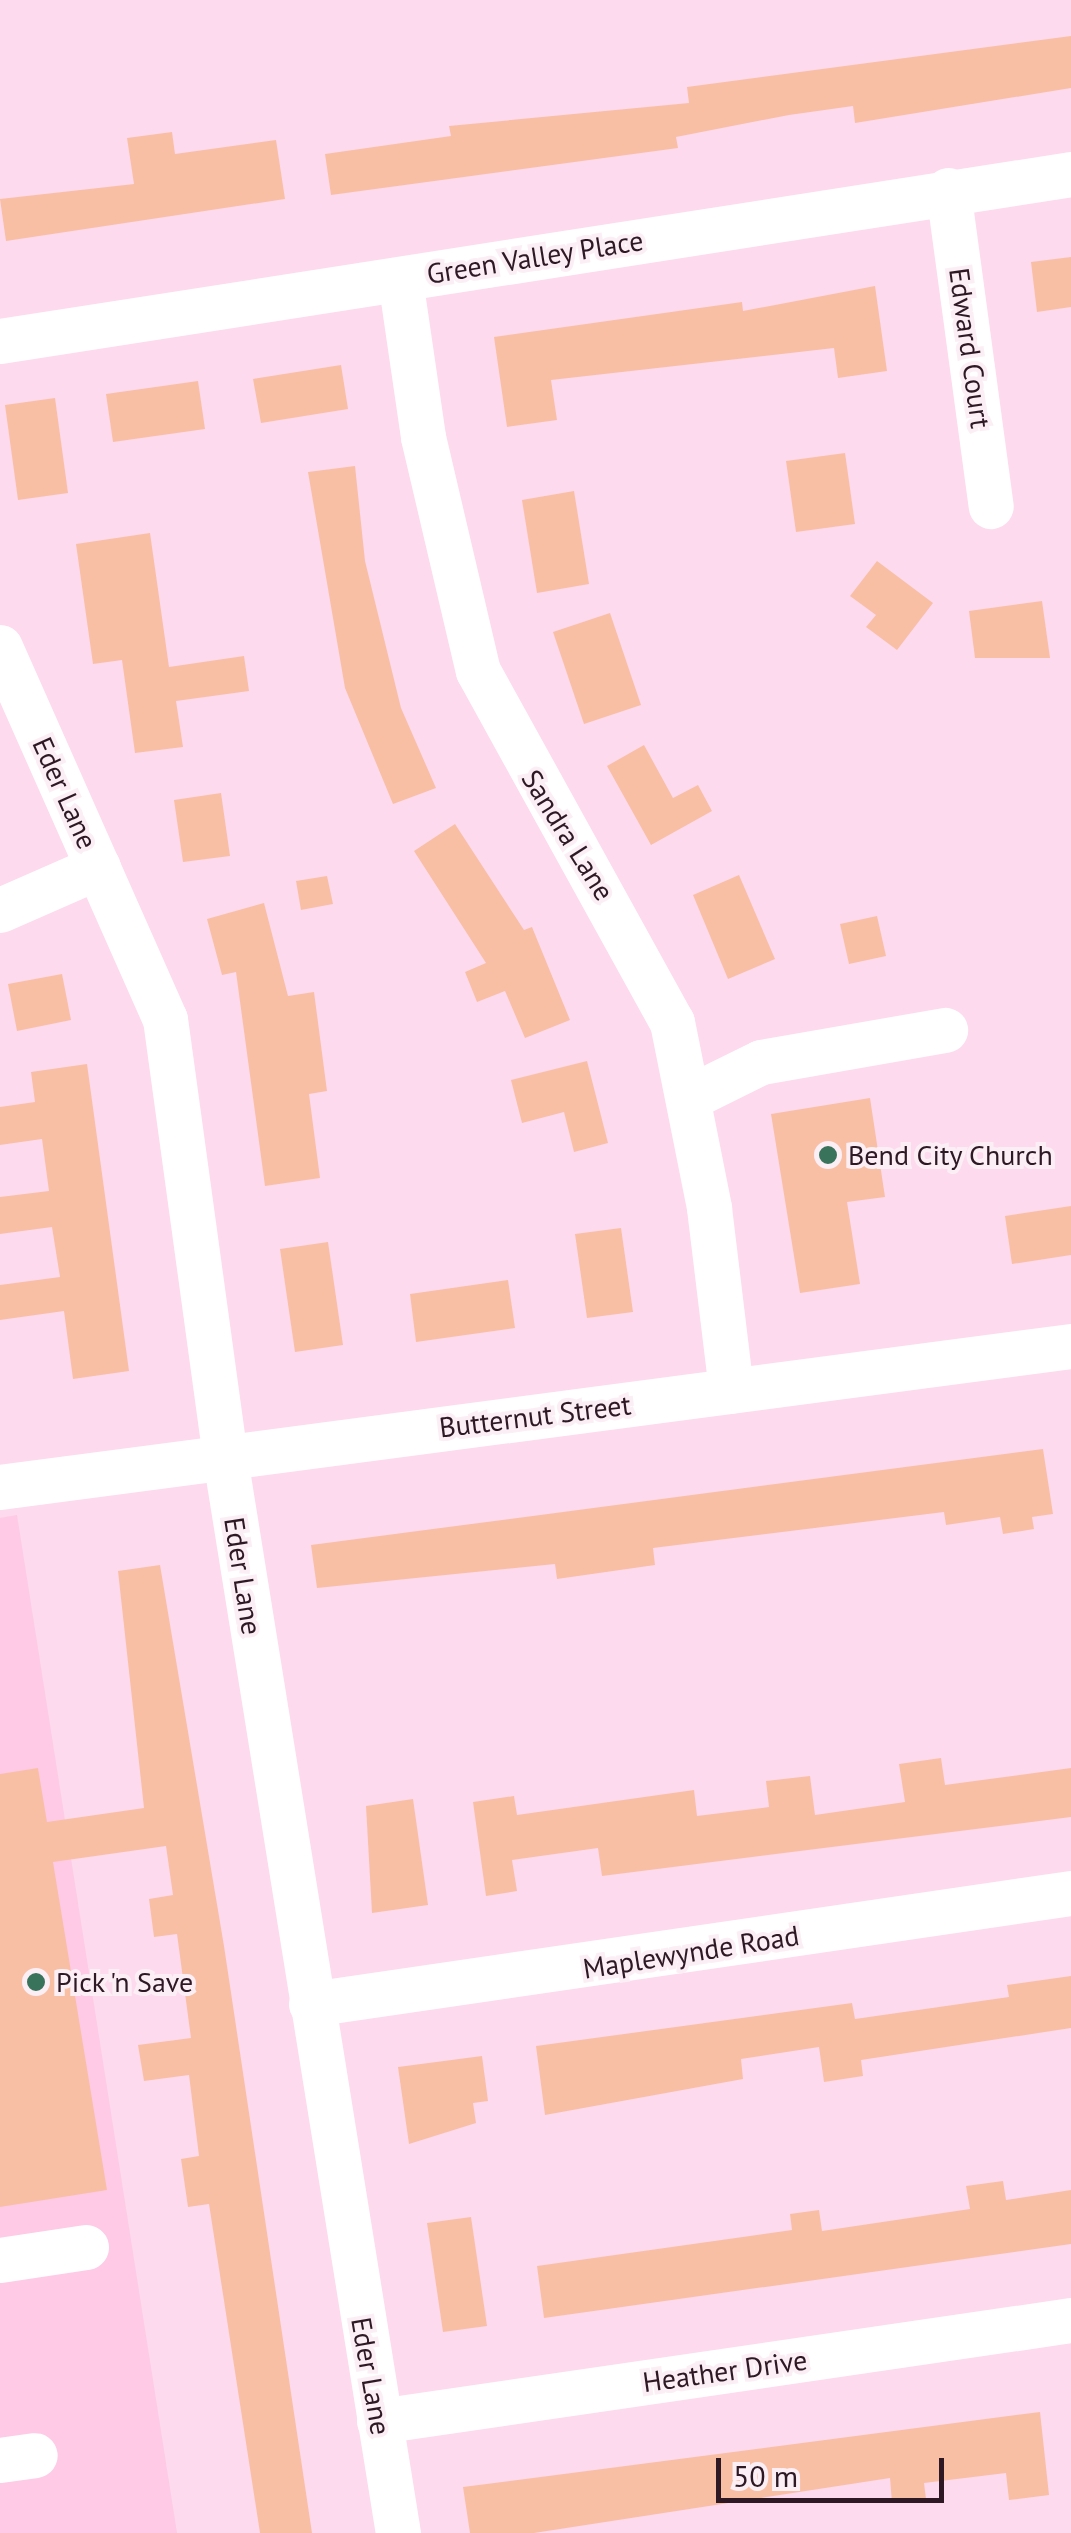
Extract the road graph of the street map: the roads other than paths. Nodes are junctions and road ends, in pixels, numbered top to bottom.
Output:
1 (1071, 174) edge
2 (948, 190) junction
3 (400, 279) junction
4 (0, 341) edge
5 (991, 506) dead end
6 (0, 648) edge
7 (98, 868) junction
8 (0, 910) edge
9 (945, 1030) dead end
10 (688, 1098) junction
11 (1071, 1346) edge
12 (730, 1391) junction
13 (224, 1458) junction
14 (0, 1486) edge
15 (1071, 1893) edge
16 (311, 2004) junction
17 (86, 2247) dead end
18 (0, 2260) edge
19 (1071, 2320) edge
20 (379, 2420) junction
21 (398, 2533) edge

1 - 2 street, Green Valley Place
2 - 3 street, Green Valley Place
2 - 5 street, Edward Court
3 - 4 street, Green Valley Place
3 - 10 street, Sandra Lane
6 - 7 street, Eder Lane
7 - 8 street
7 - 13 street, Eder Lane
9 - 10 street
10 - 12 street, Sandra Lane
11 - 12 street, Butternut Street
12 - 13 street, Butternut Street
13 - 14 street, Butternut Street
13 - 16 street, Eder Lane
15 - 16 street, Maplewynde Road
16 - 20 street, Eder Lane
17 - 18 street
19 - 20 street, Heather Drive
20 - 21 street, Eder Lane

